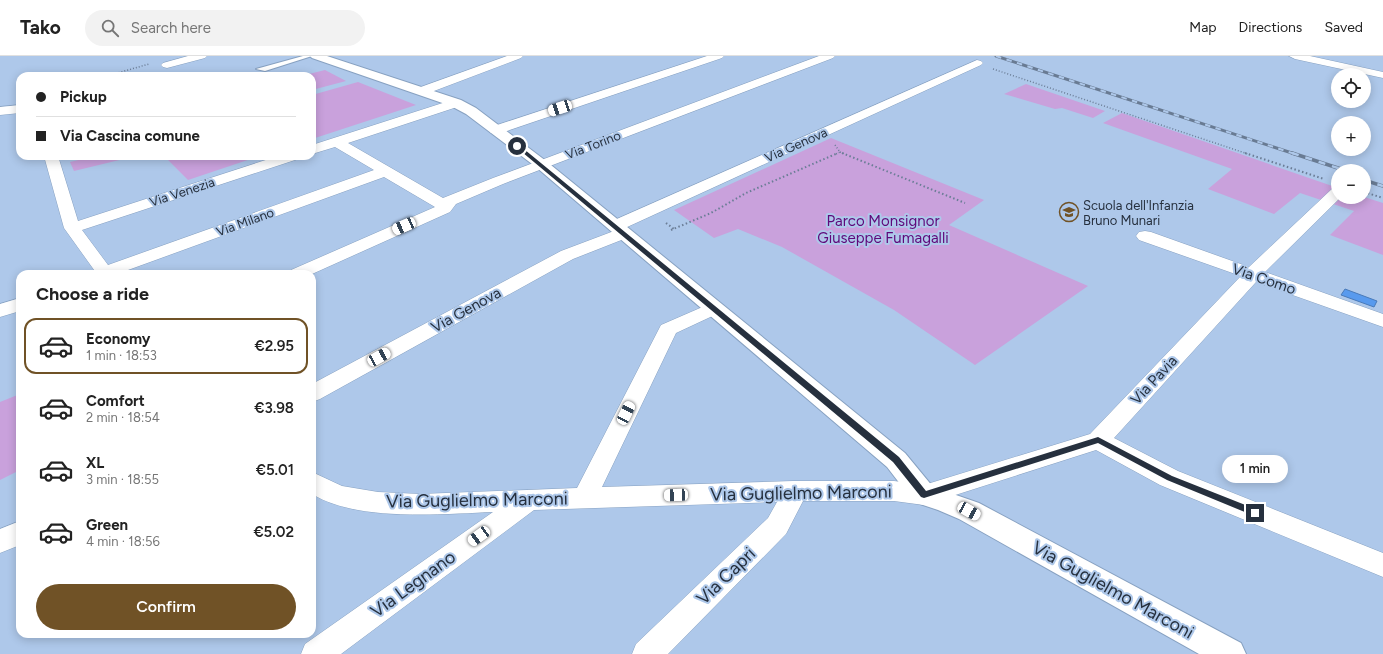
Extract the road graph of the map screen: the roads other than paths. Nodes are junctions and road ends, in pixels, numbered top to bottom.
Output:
1 (201, 56) edge
2 (309, 56) edge
3 (316, 56) edge
4 (517, 56) edge
5 (718, 56) edge
6 (829, 56) edge
7 (1295, 56) edge
8 (971, 61) road end
9 (167, 65) dead end
10 (259, 69) dead end
11 (1383, 75) edge
12 (422, 91) junction
13 (456, 103) junction
14 (16, 109) edge
15 (0, 111) edge
16 (496, 130) junction
17 (336, 142) junction
18 (316, 149) edge
19 (52, 160) edge
20 (280, 160) edge
21 (541, 164) junction
22 (386, 171) junction
23 (1331, 189) edge
24 (445, 206) junction
25 (72, 228) junction
26 (620, 230) junction
27 (1145, 236) dead end
28 (104, 270) edge
29 (114, 270) edge
30 (306, 270) edge
31 (1252, 275) junction
32 (16, 305) edge
33 (714, 308) junction
34 (0, 311) edge
35 (1383, 321) edge
36 (316, 392) edge
37 (1098, 440) junction
38 (316, 485) edge
39 (793, 491) junction
40 (924, 494) junction
41 (585, 498) junction
42 (529, 500) junction
43 (16, 534) edge
44 (0, 542) edge
45 (1383, 565) edge
46 (316, 654) edge
47 (647, 654) edge
48 (1230, 654) edge

1 - 9 street
2 - 10 lane
3 - 12 street
4 - 12 street
5 - 16 street
6 - 21 street, Via Torino
7 - 11 street
8 - 26 street, Via Genova
12 - 13 street
13 - 16 street
13 - 17 street
14 - 15 street
16 - 21 street
17 - 18 street
17 - 22 street
19 - 25 street
20 - 25 street, Via Venezia
21 - 24 street, Via Torino
21 - 26 street
22 - 24 street
22 - 29 street, Via Milano
23 - 31 street, Via Pavia
24 - 30 street, Via Torino
25 - 28 street
26 - 33 street
26 - 36 street, Via Genova
27 - 31 street, Via Como
31 - 35 street, Via Como
31 - 37 street, Via Pavia
32 - 34 street
33 - 40 street
33 - 41 street
37 - 40 street, Via Pavia
37 - 45 street
38 - 42 street, Via Guglielmo Marconi
39 - 40 street, Via Guglielmo Marconi
39 - 41 street, Via Guglielmo Marconi
39 - 47 street, Via Capri
40 - 48 street, Via Guglielmo Marconi
41 - 42 street, Via Guglielmo Marconi
42 - 46 street, Via Legnano
43 - 44 street

